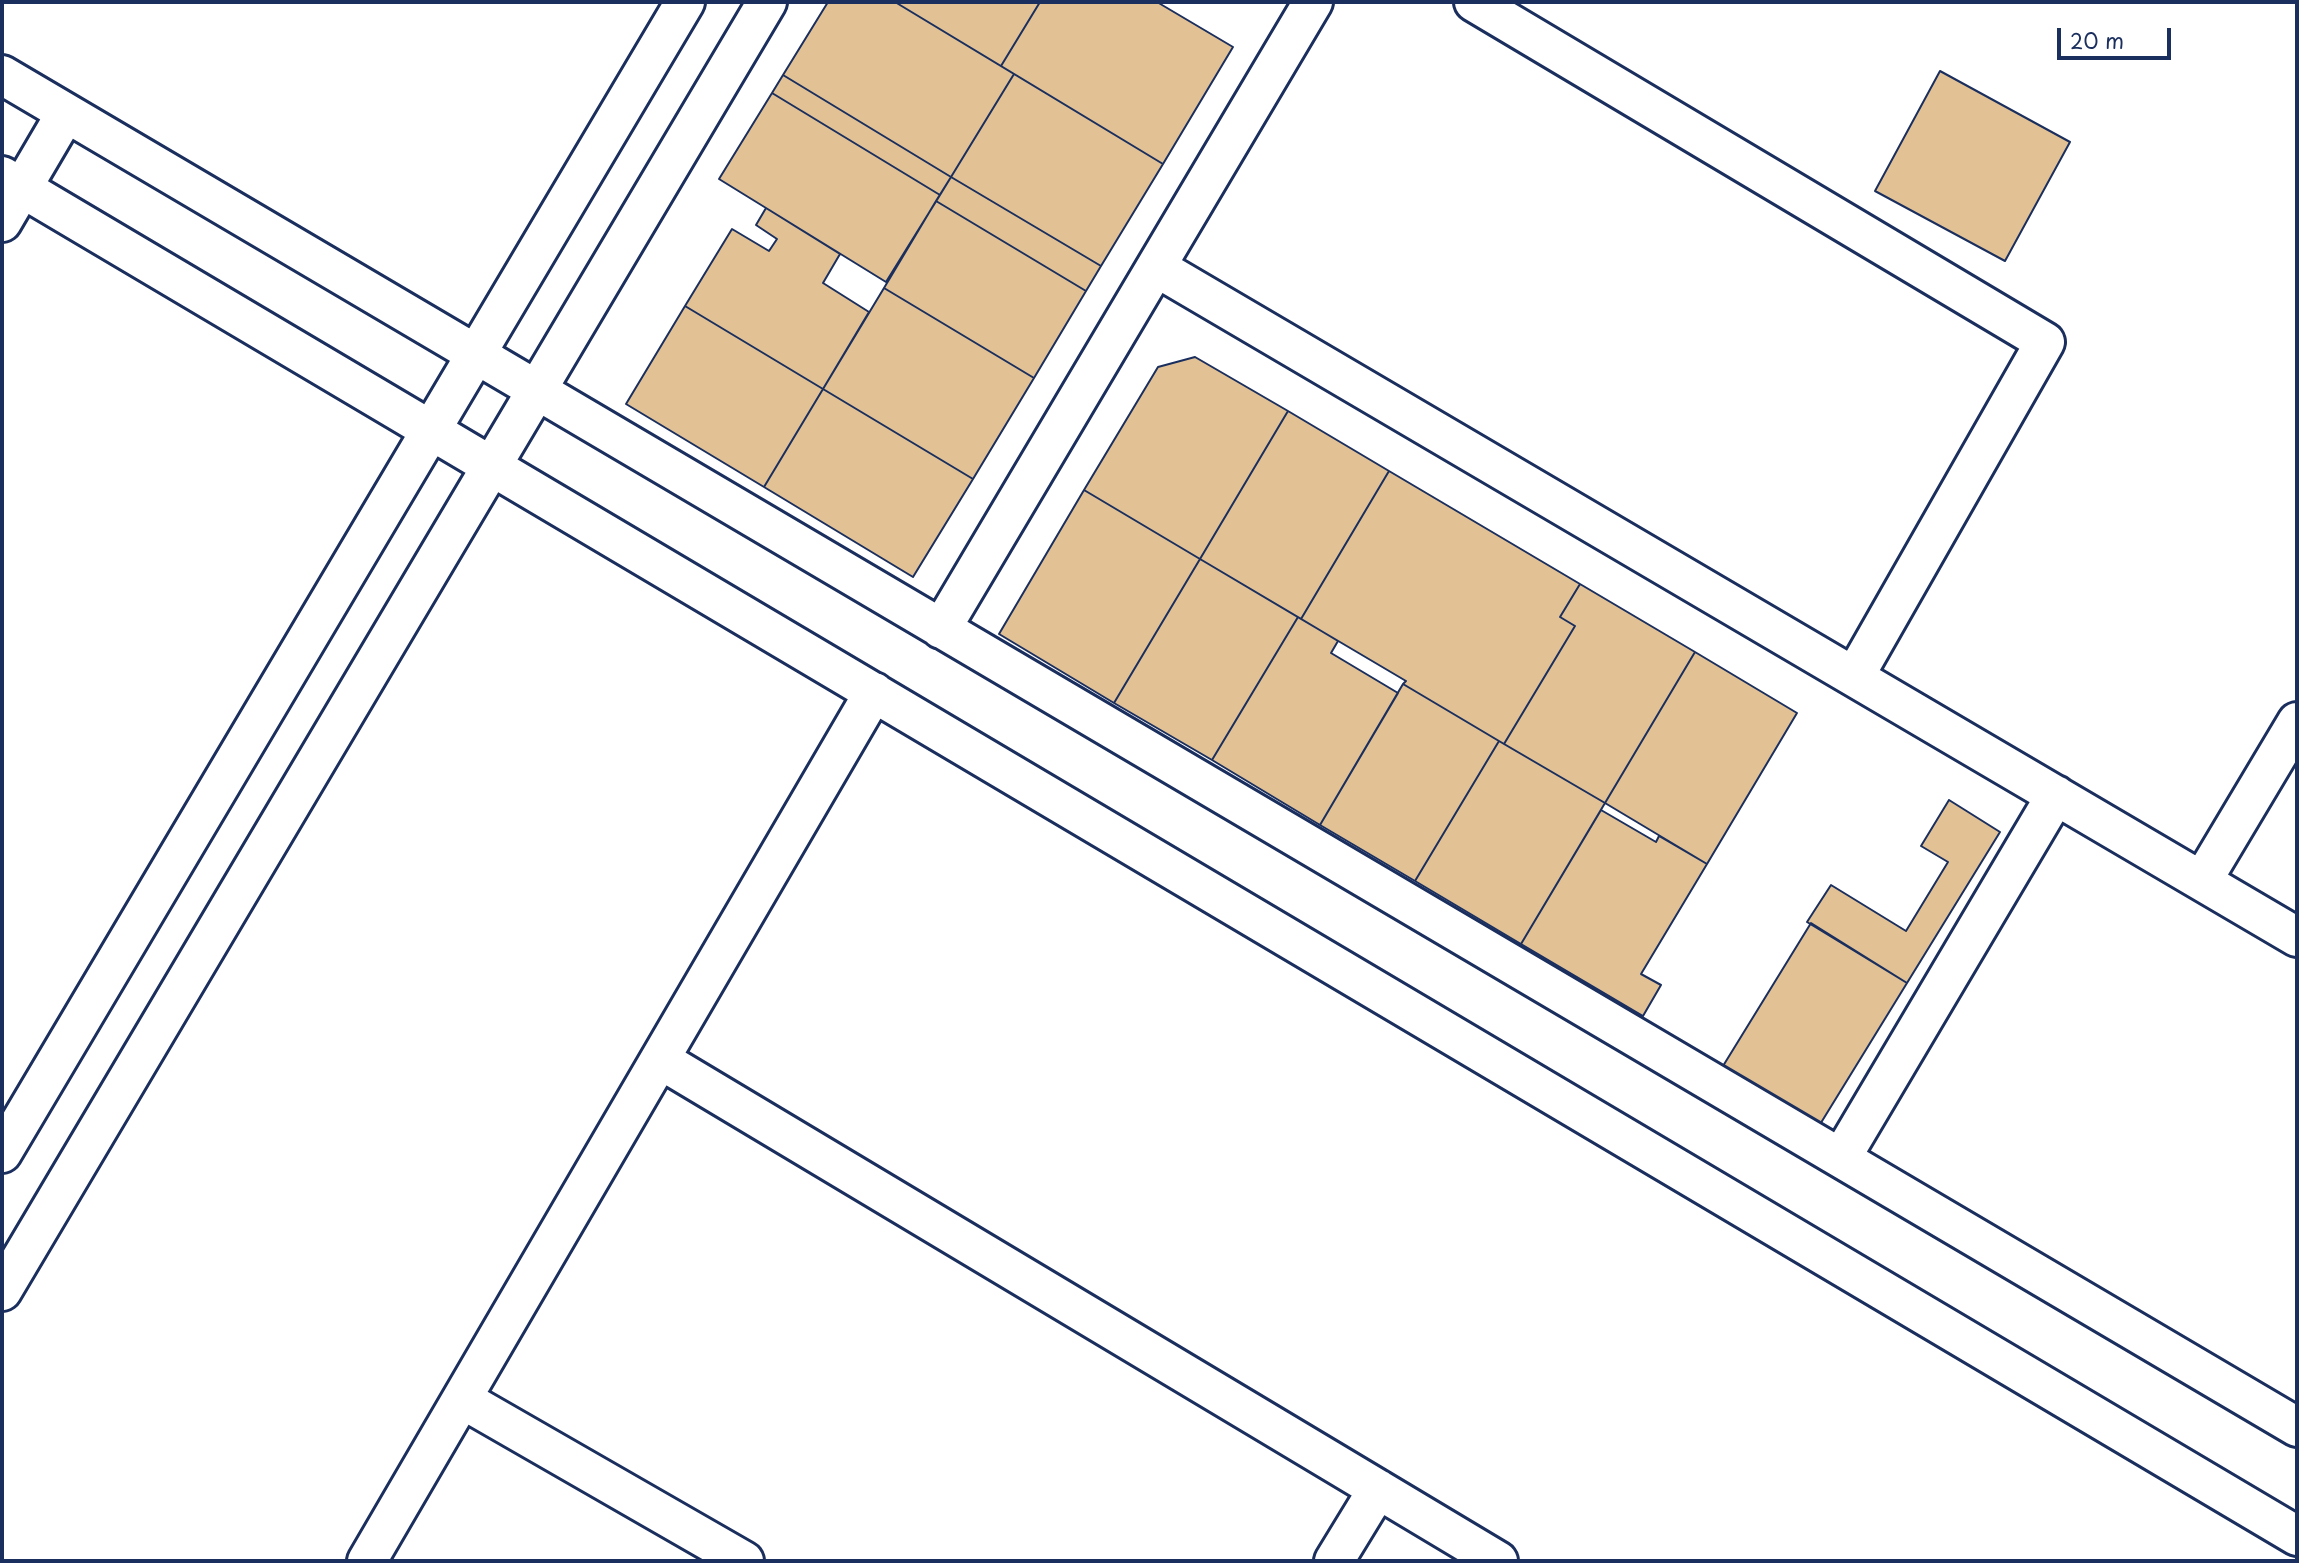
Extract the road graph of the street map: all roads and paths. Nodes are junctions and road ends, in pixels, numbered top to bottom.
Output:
1 (685, 2) edge
2 (767, 2) edge
3 (1312, 2) edge
4 (1474, 2) edge
5 (2, 75) edge
6 (66, 113) junction
7 (12, 182) edge
8 (2, 222) edge
9 (1156, 267) junction
10 (475, 354) junction
11 (536, 390) junction
12 (430, 429) junction
13 (492, 466) junction
14 (941, 629) junction
15 (1854, 677) junction
16 (874, 692) junction
17 (2297, 722) edge
18 (2056, 795) junction
19 (2202, 881) junction
20 (2297, 937) edge
21 (661, 1060) junction
22 (2, 1153) edge
23 (1841, 1158) junction
24 (2, 1291) edge
25 (462, 1399) junction
26 (2297, 1427) edge
27 (1378, 1489) junction
28 (2297, 1536) edge
29 (367, 1561) edge
30 (744, 1561) edge
31 (1334, 1561) edge
32 (1498, 1561) edge

1 - 10 street
2 - 11 street
3 - 9 street
4 - 15 street
5 - 6 street
6 - 7 street
6 - 10 street
7 - 8 street
7 - 12 street
9 - 14 street
9 - 15 street
10 - 11 street
10 - 12 street
11 - 13 street
11 - 14 street
12 - 13 street
12 - 22 street
13 - 16 street
13 - 24 street
14 - 23 street
15 - 18 street
16 - 21 street
16 - 28 street
17 - 19 street
18 - 19 street
18 - 23 street
19 - 20 street
21 - 25 street
21 - 27 street
23 - 26 street
25 - 29 street
25 - 30 street
27 - 31 street
27 - 32 street

